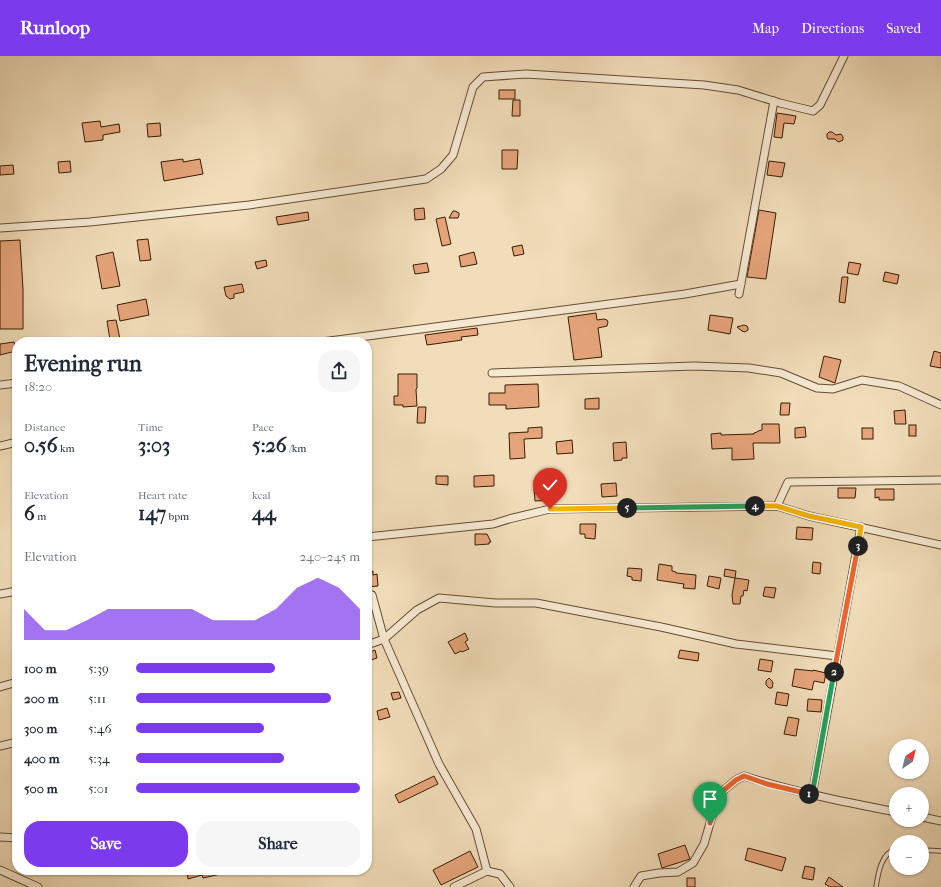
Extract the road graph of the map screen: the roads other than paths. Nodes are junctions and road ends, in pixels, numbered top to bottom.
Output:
1 (844, 56) edge
2 (774, 101) junction
3 (0, 228) edge
4 (741, 284) junction
5 (739, 294) dead end
6 (360, 337) edge
7 (492, 373) dead end
8 (12, 384) edge
9 (0, 385) edge
10 (941, 405) edge
11 (12, 443) edge
12 (0, 446) edge
13 (941, 480) edge
14 (777, 506) junction
15 (861, 527) junction
16 (372, 536) edge
17 (941, 545) edge
18 (12, 592) edge
19 (0, 594) edge
20 (372, 595) edge
21 (384, 639) junction
22 (372, 643) edge
23 (837, 656) junction
24 (12, 683) edge
25 (0, 687) edge
26 (12, 743) edge
27 (0, 746) edge
28 (812, 795) junction
29 (889, 811) edge
30 (929, 818) edge
31 (941, 821) edge
32 (0, 837) edge
33 (12, 838) edge
34 (929, 850) edge
35 (941, 851) edge
36 (889, 852) edge
37 (0, 870) edge
38 (487, 871) junction
39 (463, 884) edge
40 (35, 886) edge
41 (454, 887) edge
42 (510, 887) edge
43 (634, 887) edge
44 (876, 887) edge

1 - 2 street
2 - 3 street
2 - 4 street
4 - 5 street
4 - 6 street
7 - 10 street
8 - 9 street
11 - 12 street
13 - 14 street
14 - 15 street
14 - 16 street
15 - 17 street
15 - 23 street
18 - 19 street
20 - 21 street
21 - 22 street
21 - 23 street
21 - 38 street
23 - 28 street
24 - 25 street
26 - 27 street
28 - 29 street
28 - 43 street
30 - 31 street
32 - 33 street
34 - 35 lane
36 - 44 lane
37 - 40 street
38 - 39 street
38 - 42 street
39 - 41 street

